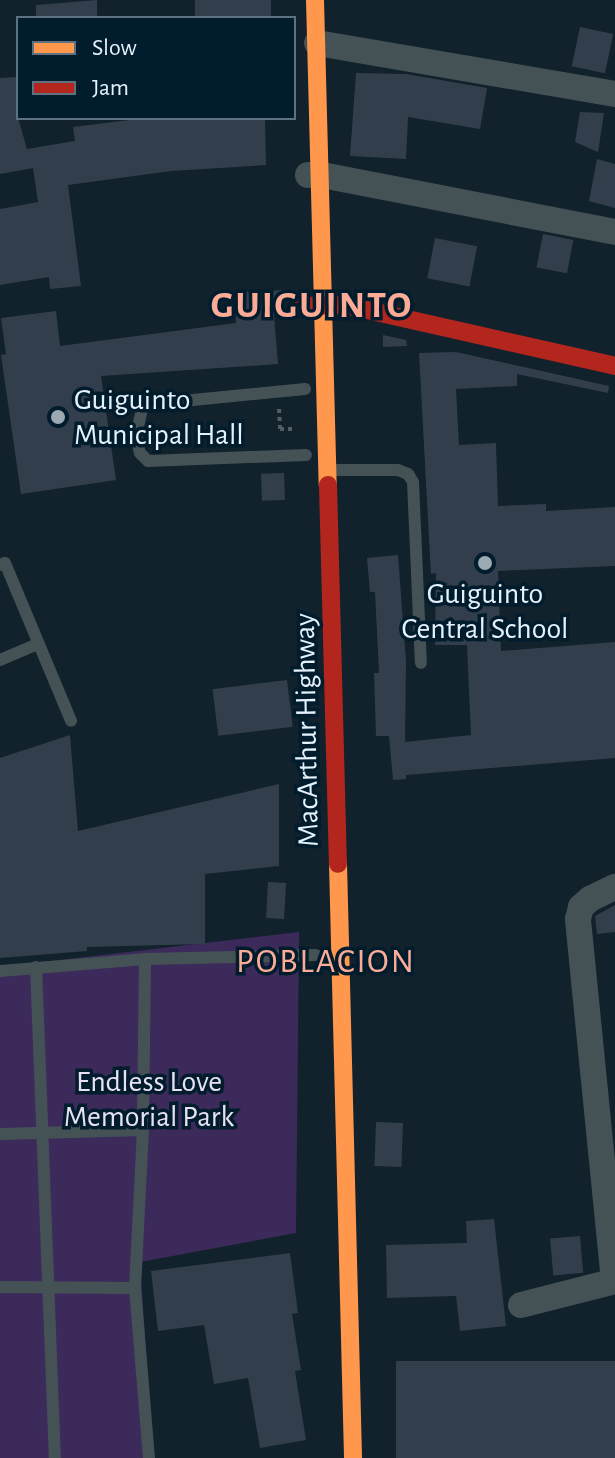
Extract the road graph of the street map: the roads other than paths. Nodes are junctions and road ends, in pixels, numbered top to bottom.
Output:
1 (315, 0) edge
2 (317, 43) junction
3 (615, 94) edge
4 (305, 176) junction
5 (615, 232) edge
6 (325, 305) junction
7 (303, 306) dead end
8 (304, 366) dead end
9 (615, 366) edge
10 (305, 396) joint
11 (304, 449) road end
12 (329, 470) junction
13 (2, 559) edge
14 (36, 645) junction
15 (0, 660) edge
16 (421, 663) dead end
17 (71, 721) dead end
18 (615, 887) edge
19 (316, 956) dead end
20 (145, 959) junction
21 (36, 967) junction
22 (0, 971) edge
23 (143, 1130) junction
24 (0, 1134) edge
25 (41, 1134) junction
26 (614, 1281) edge
27 (0, 1287) edge
28 (46, 1287) junction
29 (135, 1288) junction
30 (521, 1305) dead end
31 (55, 1458) edge
32 (149, 1458) edge
33 (353, 1458) edge

1 - 2 main road, MacArthur Highway
2 - 3 street
2 - 4 main road, MacArthur Highway
4 - 5 street
4 - 6 main road, MacArthur Highway
6 - 7 main road
6 - 9 main road
6 - 12 main road, MacArthur Highway
8 - 10 main road
10 - 11 lane
12 - 16 lane
12 - 33 main road, MacArthur Highway
13 - 14 lane
14 - 15 lane
14 - 17 lane
18 - 26 street
19 - 20 lane
20 - 21 lane
20 - 23 lane
21 - 22 lane
21 - 25 lane
23 - 25 lane
23 - 29 lane
24 - 25 lane
25 - 28 lane
26 - 30 street
27 - 28 lane
28 - 29 lane
28 - 31 lane
29 - 32 lane

